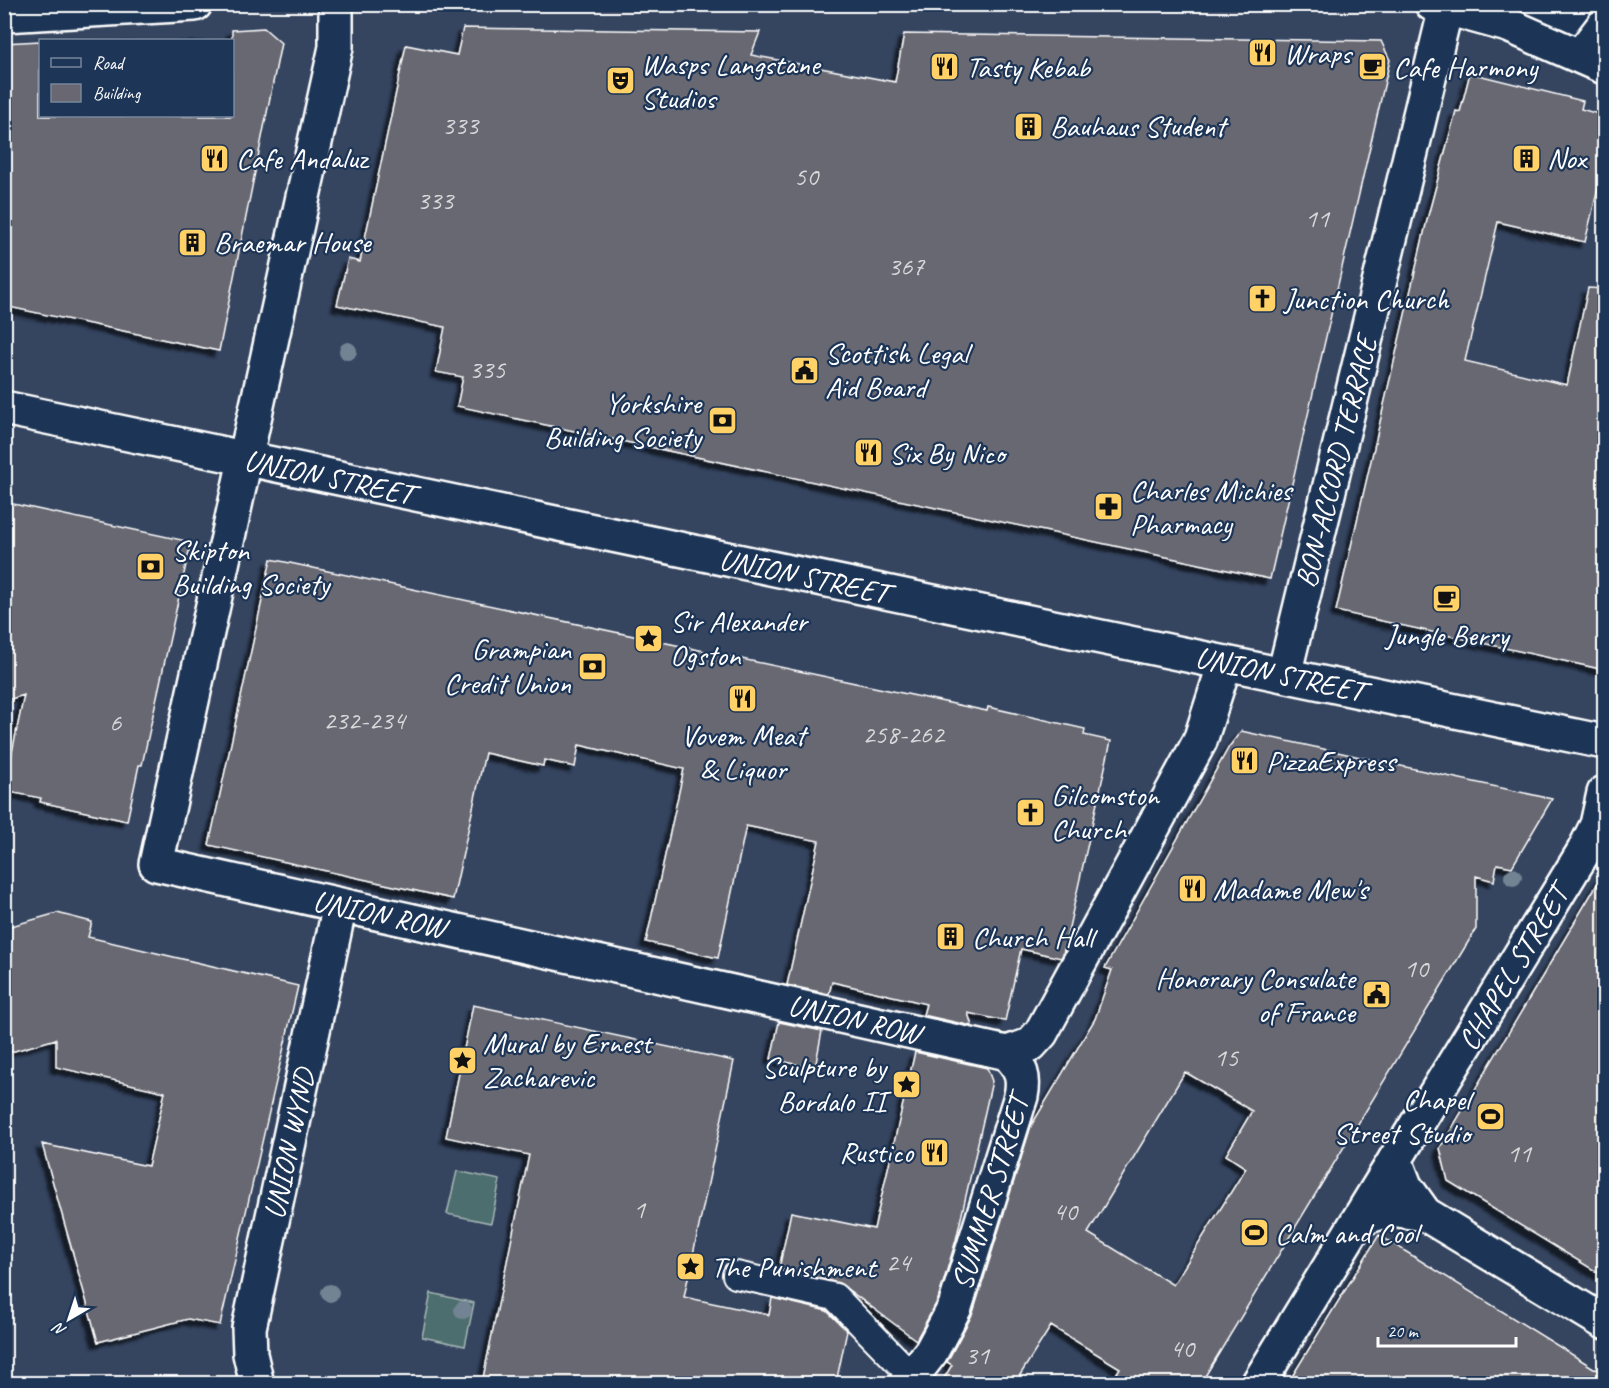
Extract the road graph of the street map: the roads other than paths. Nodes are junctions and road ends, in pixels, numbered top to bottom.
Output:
1 (195, 4) edge
2 (336, 4) edge
3 (1442, 6) edge
4 (4, 15) edge
5 (1605, 25) edge
6 (1593, 61) edge
7 (4, 408) edge
8 (245, 459) junction
9 (1225, 663) junction
10 (1284, 675) junction
11 (1605, 742) edge
12 (1605, 793) edge
13 (340, 905) junction
14 (1007, 1053) junction
15 (1395, 1161) junction
16 (1425, 1214) junction
17 (1360, 1219) junction
18 (736, 1275) dead end
19 (1605, 1322) edge
20 (910, 1380) edge
21 (257, 1383) edge
22 (1258, 1383) edge

1 - 4 street
2 - 8 street
3 - 6 street
3 - 10 street, BON-ACCORD TERRACE
5 - 6 street
7 - 8 street, UNION STREET
8 - 9 street, UNION STREET
8 - 13 street, UNION ROW
9 - 10 street, UNION STREET
9 - 14 street, SUMMER STREET
10 - 11 street, UNION STREET
12 - 15 street, CHAPEL STREET
13 - 14 street, UNION ROW
13 - 21 street, UNION WYND
14 - 20 street, SUMMER STREET
15 - 16 street
15 - 17 street, CHAPEL STREET
16 - 17 street
16 - 19 street
17 - 22 street, CHAPEL STREET
18 - 20 lane

